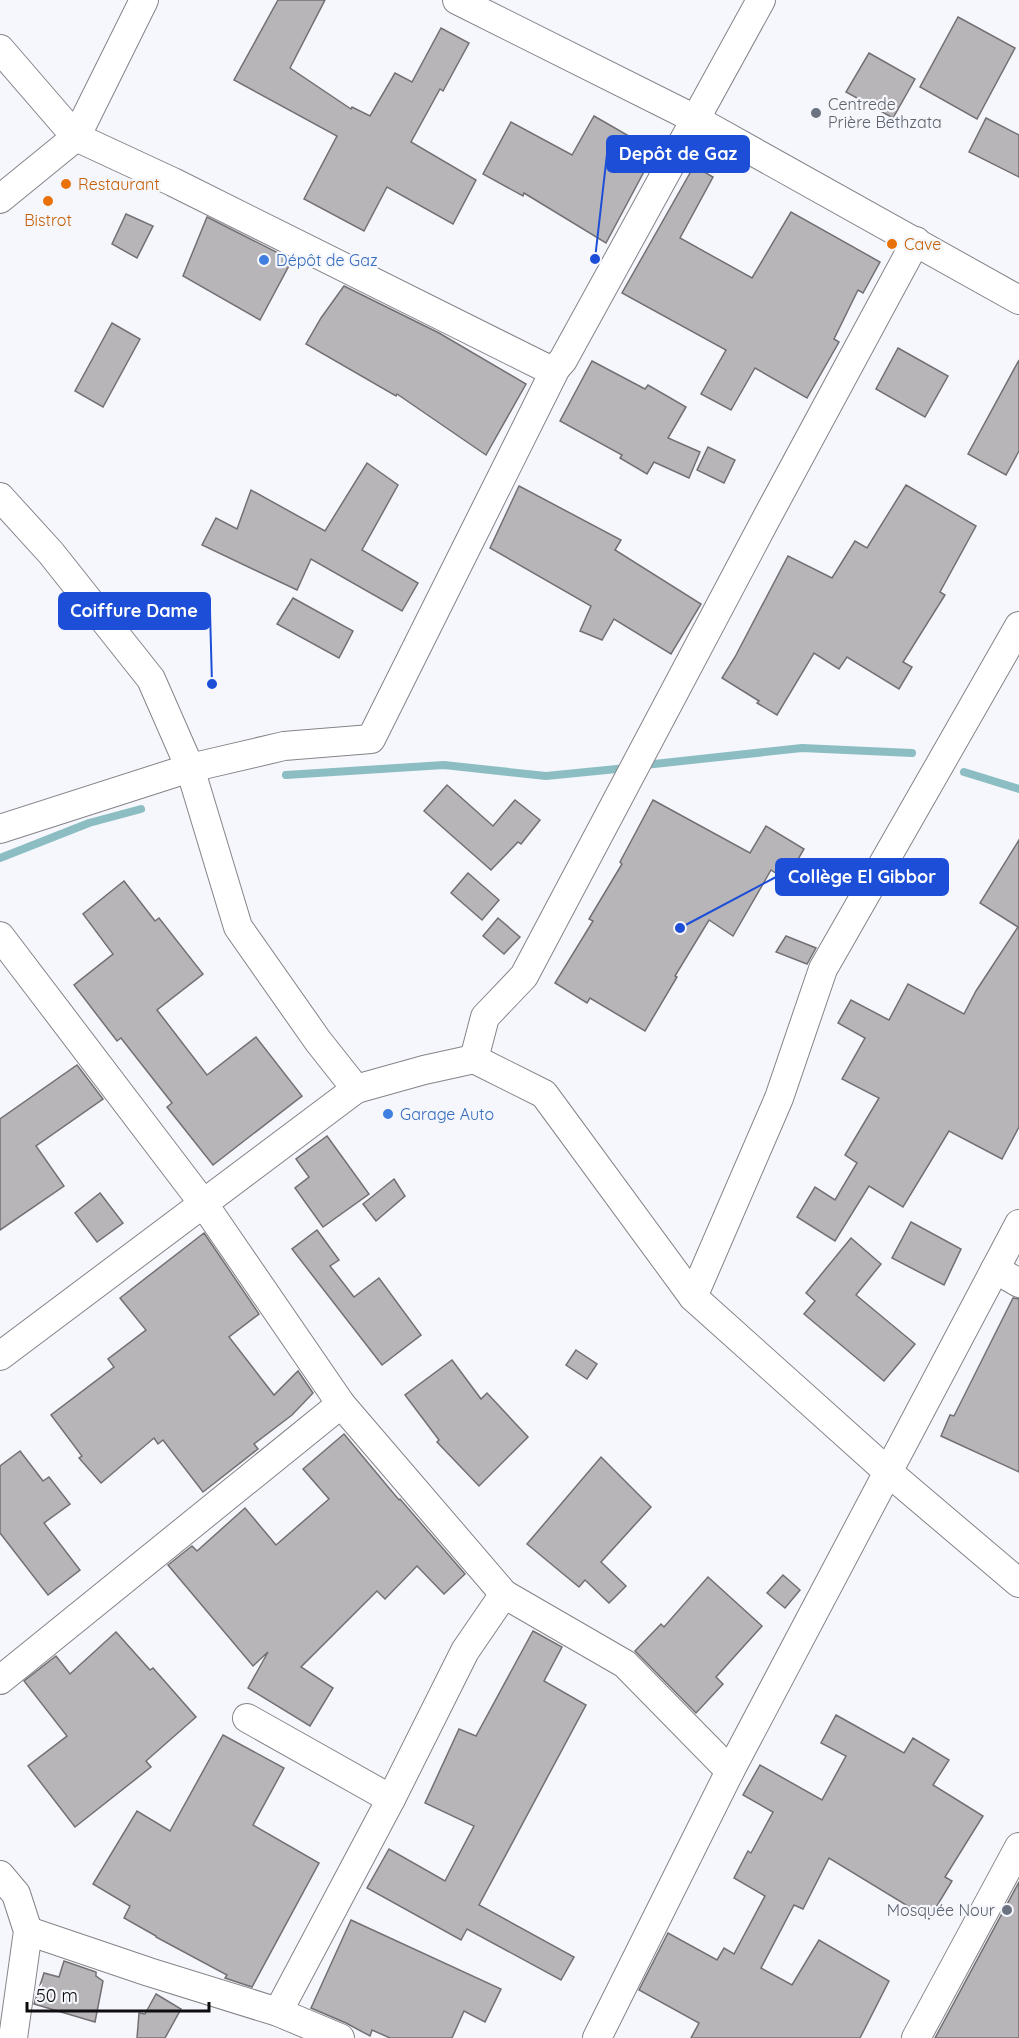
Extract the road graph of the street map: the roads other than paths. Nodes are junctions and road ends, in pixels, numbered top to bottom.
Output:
1 (144, 0) edge
2 (457, 0) edge
3 (762, 0) edge
4 (0, 49) edge
5 (695, 119) junction
6 (76, 137) junction
7 (0, 199) edge
8 (916, 241) junction
9 (1019, 300) edge
10 (556, 368) junction
11 (0, 497) edge
12 (1019, 626) edge
13 (190, 768) junction
14 (0, 830) edge
15 (0, 936) edge
16 (474, 1059) junction
17 (356, 1089) junction
18 (202, 1203) junction
19 (1019, 1224) edge
20 (1007, 1276) edge
21 (693, 1297) junction
22 (0, 1356) edge
23 (341, 1404) junction
24 (887, 1472) junction
25 (1019, 1583) edge
26 (504, 1594) junction
27 (0, 1680) edge
28 (247, 1718) dead end
29 (730, 1771) junction
30 (391, 1799) junction
31 (1019, 1846) edge
32 (0, 1875) edge
33 (28, 1932) junction
34 (278, 2012) junction
35 (13, 2038) edge
36 (340, 2038) edge
37 (597, 2038) edge
38 (916, 2038) edge

1 - 6 street
2 - 5 street
3 - 5 street
4 - 6 street
5 - 8 street
5 - 10 street
6 - 7 street
6 - 10 street
8 - 9 street
8 - 16 street
10 - 13 street
11 - 13 street
12 - 21 street
13 - 14 street
13 - 17 street
15 - 18 street
16 - 17 street
16 - 21 street
17 - 18 street
18 - 22 street
18 - 23 street
19 - 20 street
20 - 24 street
21 - 24 street
23 - 26 street
23 - 27 street
24 - 25 street
24 - 29 street
26 - 29 street
26 - 30 street
28 - 30 street
29 - 37 street
30 - 34 street
31 - 38 street
32 - 33 street
33 - 34 street
33 - 35 street
34 - 36 street

